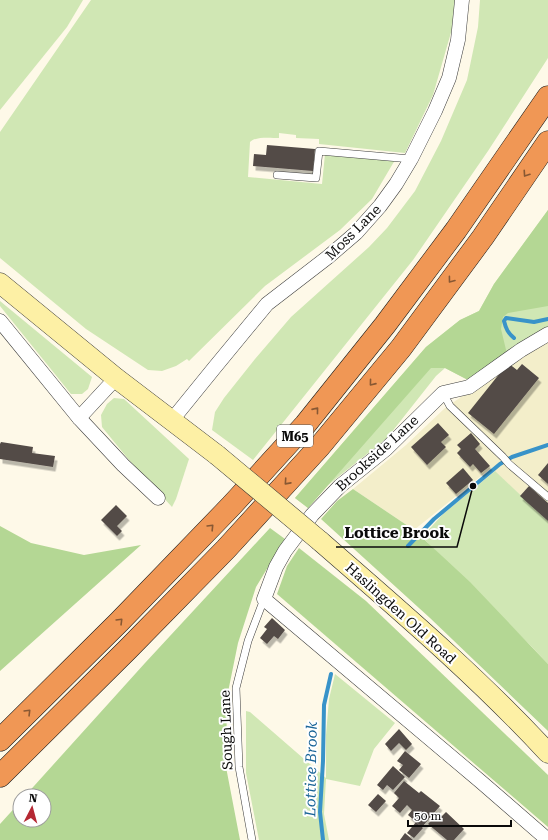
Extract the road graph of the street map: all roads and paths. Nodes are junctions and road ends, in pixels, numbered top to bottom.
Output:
1 (462, 0) edge
2 (548, 97) edge
3 (548, 142) edge
4 (411, 159) junction
5 (277, 175) dead end
6 (0, 283) edge
7 (0, 322) edge
8 (548, 334) edge
9 (116, 378) junction
10 (443, 393) junction
11 (79, 418) junction
12 (172, 420) junction
13 (548, 497) edge
14 (158, 498) dead end
15 (264, 599) junction
16 (0, 740) edge
17 (548, 753) edge
18 (0, 776) edge
19 (252, 840) edge
20 (548, 840) edge

1 - 4 street, Moss Lane
16 -> 2 highway, M65
3 -> 18 highway, M65
4 - 5 lane
4 - 12 street, Moss Lane
6 - 9 main road, Haslingden Old Road
7 - 11 street
8 - 10 street
9 - 11 street
9 - 12 main road, Haslingden Old Road
10 - 13 lane
10 - 15 street, Brookside Lane
11 - 14 street
12 - 17 main road, Haslingden Old Road, bridge
15 - 19 lane, Sough Lane
15 - 20 street

